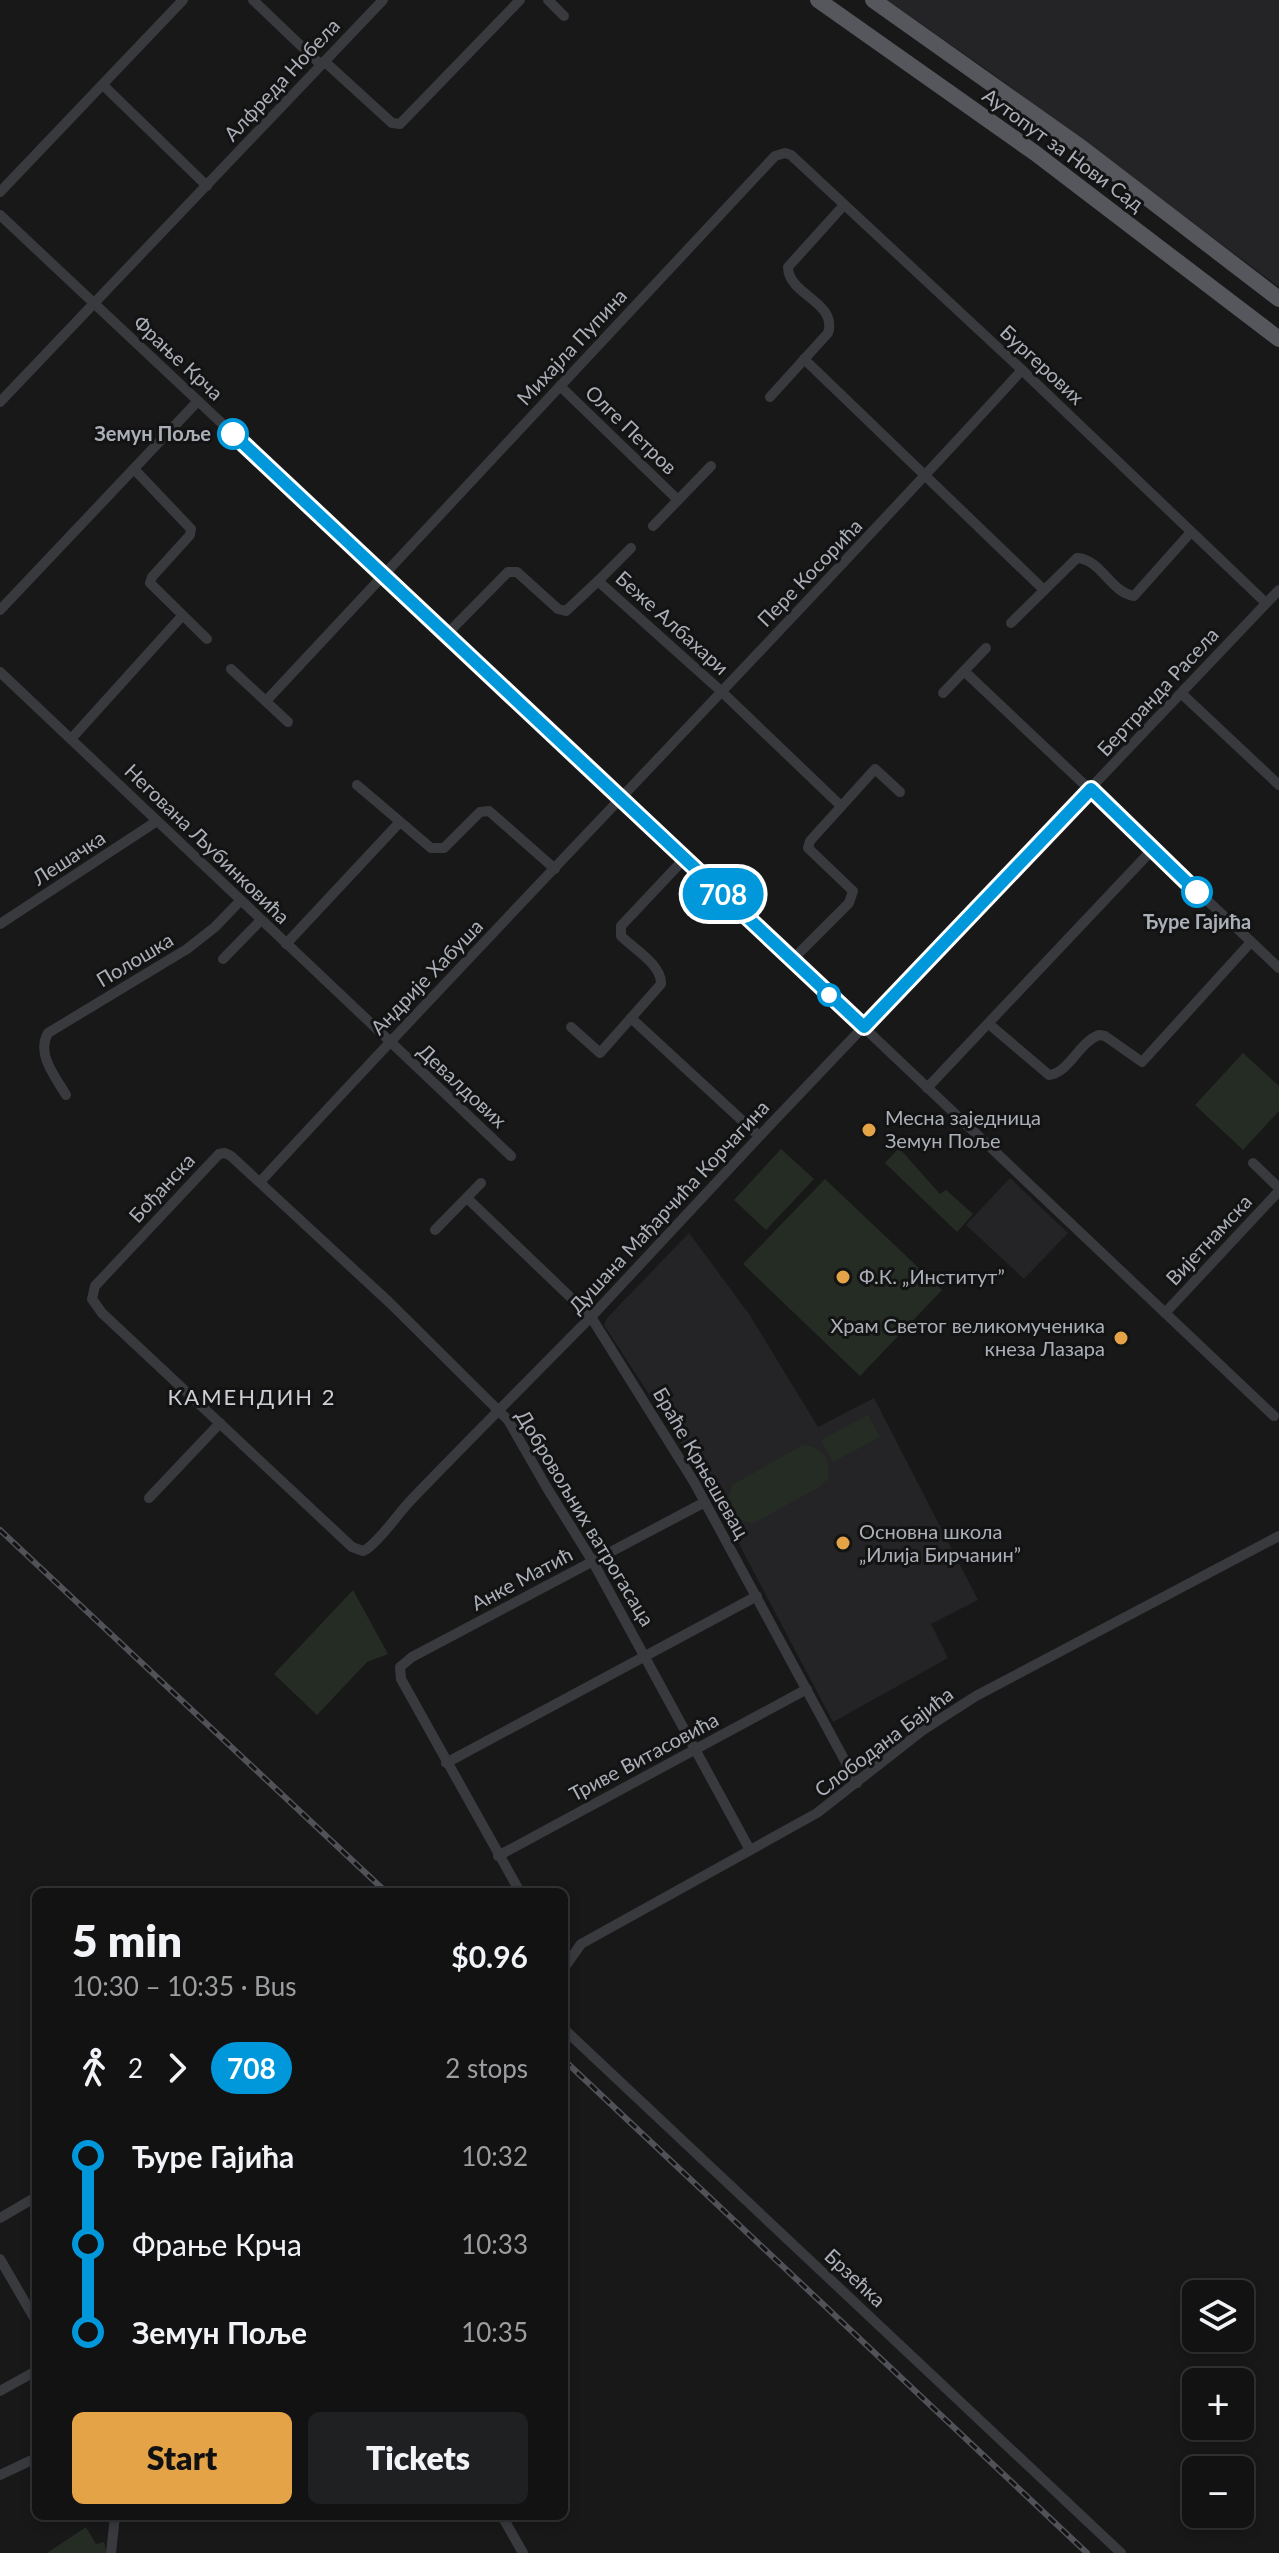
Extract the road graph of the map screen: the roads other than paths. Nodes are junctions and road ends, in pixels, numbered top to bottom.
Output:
1 (183, 0) edge
2 (253, 0) edge
3 (383, 0) edge
4 (520, 0) edge
5 (548, 0) edge
6 (818, 0) edge
7 (873, 0) edge
8 (564, 16) dead end
9 (323, 63) junction
10 (103, 85) junction
11 (791, 155) joint
12 (207, 186) junction
13 (0, 192) edge
14 (844, 205) junction
15 (0, 215) edge
16 (1279, 299) edge
17 (93, 303) junction
18 (1279, 339) edge
19 (804, 359) junction
20 (1022, 370) junction
21 (560, 386) junction
22 (770, 397) dead end
23 (198, 401) junction
24 (0, 402) edge
25 (711, 466) dead end
26 (134, 469) junction
27 (925, 476) junction
28 (678, 500) junction
29 (653, 526) dead end
30 (1191, 532) junction
31 (631, 548) dead end
32 (384, 575) junction
33 (598, 581) junction
34 (1044, 590) junction
35 (1279, 590) edge
36 (1266, 603) junction
37 (0, 610) edge
38 (182, 616) junction
39 (1011, 623) dead end
40 (447, 634) junction
41 (207, 639) dead end
42 (986, 648) dead end
43 (231, 669) dead end
44 (964, 671) junction
45 (0, 672) edge
46 (722, 692) junction
47 (943, 693) dead end
48 (1182, 694) junction
49 (266, 701) junction
50 (288, 722) dead end
51 (71, 739) junction
52 (357, 785) dead end
53 (1279, 785) edge
54 (1091, 789) junction
55 (900, 792) dead end
56 (621, 799) junction
57 (841, 806) junction
58 (157, 821) junction
59 (399, 823) junction
60 (1152, 850) junction
61 (685, 858) junction
62 (555, 869) junction
63 (240, 901) junction
64 (261, 920) junction
65 (0, 924) edge
66 (1251, 942) junction
67 (286, 944) junction
68 (223, 959) dead end
69 (792, 960) junction
70 (1279, 968) edge
71 (631, 1018) junction
72 (989, 1024) junction
73 (571, 1027) dead end
74 (864, 1027) junction
75 (389, 1043) junction
76 (927, 1088) junction
77 (66, 1095) dead end
78 (759, 1136) junction
79 (511, 1156) dead end
80 (1253, 1163) dead end
81 (260, 1182) junction
82 (481, 1183) dead end
83 (1279, 1189) edge
84 (467, 1198) junction
85 (435, 1230) dead end
86 (1165, 1313) junction
87 (591, 1317) junction
88 (499, 1410) junction
89 (1274, 1416) dead end
90 (220, 1423) junction
91 (149, 1498) dead end
92 (705, 1502) junction
93 (1279, 1536) edge
94 (593, 1562) junction
95 (757, 1596) junction
96 (646, 1655) junction
97 (807, 1689) junction
98 (696, 1749) junction
99 (446, 1763) junction
100 (857, 1783) junction
101 (750, 1850) junction
102 (498, 1856) junction
103 (518, 1888) edge
104 (568, 1962) edge
105 (568, 2033) edge
106 (32, 2199) edge
107 (0, 2218) edge
108 (0, 2259) edge
109 (32, 2314) edge
110 (32, 2373) edge
111 (0, 2391) edge
112 (32, 2460) edge
113 (0, 2475) edge
114 (114, 2520) edge
115 (504, 2520) edge
116 (111, 2553) edge
117 (523, 2553) edge
118 (1121, 2553) edge

1 - 10 street
2 - 9 street
3 - 9 street, Алфреда Нобела
4 - 9 street
5 - 8 street
6 - 18 main road, Аутопут за Нови Сад
7 - 16 main road, Аутопут за Нови Сад
9 - 12 street, Алфреда Нобела
10 - 12 street
10 - 13 street
11 - 14 street, Бургерових
11 - 21 street, Михајла Пупина
12 - 17 street, Алфреда Нобела
14 - 19 street
14 - 20 street, Бургерових
15 - 17 street, Фрање Крча
17 - 23 street, Фрање Крча
17 - 24 street, Алфреда Нобела
19 - 22 street
19 - 27 street
20 - 27 street, Пере Косорића
20 - 30 street, Бургерових
21 - 28 street, Олге Петров
21 - 32 street, Михајла Пупина
23 - 26 street
23 - 32 street, Фрање Крча
25 - 28 street, Олге Петров
26 - 37 street
26 - 38 street
27 - 34 street
27 - 46 street, Пере Косорића
28 - 29 street, Олге Петров
30 - 34 street
30 - 36 street, Бургерових
31 - 33 street, Беже Албахари
32 - 40 street, Фрање Крча
32 - 49 street, Михајла Пупина
33 - 40 street, Беже Албахари
33 - 46 street, Беже Албахари
34 - 39 street
35 - 36 street, Бертранда Расела
36 - 48 street, Бертранда Расела
38 - 41 street
38 - 51 street
40 - 56 street, Фрање Крча
42 - 44 street
43 - 49 street
44 - 47 street
44 - 54 street
45 - 51 street, Негована Љубинковића
46 - 56 street, Пере Косорића
46 - 57 street, Беже Албахари
48 - 53 street
48 - 54 street, Бертранда Расела
49 - 50 street
51 - 58 street, Негована Љубинковића
52 - 59 street
54 - 60 street
54 - 74 street, Бертранда Расела
55 - 57 street
56 - 61 street, Фрање Крча
56 - 62 street, Андрије Хабуша
57 - 69 street
58 - 63 street, Негована Љубинковића
58 - 65 street, Лешачка
59 - 62 street
59 - 67 street
60 - 66 street
60 - 72 street
61 - 69 street, Фрање Крча
61 - 71 street
62 - 75 street, Андрије Хабуша
63 - 64 street, Негована Љубинковића
63 - 77 street, Полошка
64 - 67 street, Негована Љубинковића
64 - 68 street
66 - 70 street
66 - 72 street
67 - 75 street, Негована Љубинковића
69 - 74 street, Фрање Крча
71 - 73 street
71 - 78 street
72 - 76 street
74 - 76 street, Фрање Крча
74 - 78 street, Душана Мађарчића Корчагина
75 - 79 street, Девалдових
75 - 81 street, Андрије Хабуша
76 - 86 street, Фрање Крча
78 - 87 street, Душана Мађарчића Корчагина
80 - 83 street, Вијетнамска
81 - 88 street, Добровољних ватрогасаца
81 - 90 street, Бођанска
82 - 84 street
83 - 86 street, Вијетнамска
84 - 85 street
84 - 87 street, Браће Крњешевац
86 - 89 street, Фрање Крча
87 - 88 street, Душана Мађарчића Корчагина
87 - 92 street, Браће Крњешевац
88 - 90 street, Душана Мађарчића Корчагина
88 - 94 street, Добровољних ватрогасаца
90 - 91 street
92 - 94 street, Анке Матић
92 - 95 street, Браће Крњешевац
93 - 100 street, Слободана Бајића
94 - 96 street, Добровољних ватрогасаца
94 - 99 street, Анке Матић
95 - 96 street
95 - 97 street, Браће Крњешевац
96 - 98 street, Добровољних ватрогасаца
96 - 99 street
97 - 98 street, Триве Витасовића
97 - 100 street, Браће Крњешевац
98 - 101 street, Добровољних ватрогасаца
98 - 102 street, Триве Витасовића
99 - 102 street
100 - 101 street, Слободана Бајића
101 - 104 street, Слободана Бајића
102 - 103 street
105 - 118 street, Брзећка
106 - 107 street
108 - 109 street
110 - 111 street
112 - 113 street
114 - 116 street
115 - 117 street

